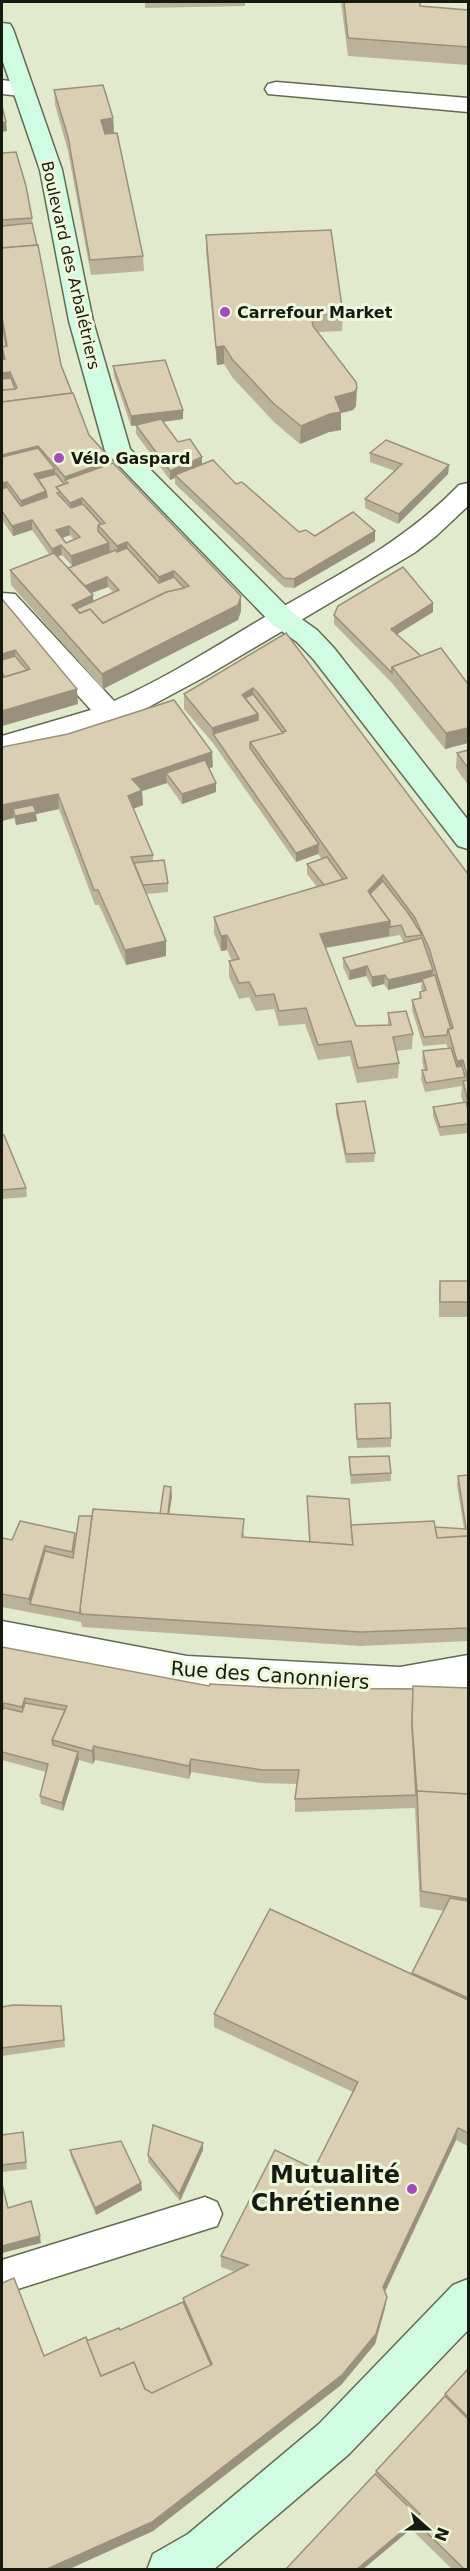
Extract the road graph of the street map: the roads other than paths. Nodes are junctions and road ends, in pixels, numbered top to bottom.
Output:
1 (2, 29) edge
2 (11, 88) edge
3 (276, 89) dead end
4 (468, 105) edge
5 (467, 493) edge
6 (6, 600) edge
7 (283, 619) junction
8 (110, 714) junction
9 (2, 745) edge
10 (468, 838) edge
11 (2, 1636) edge
12 (468, 1671) edge
13 (205, 2214) dead end
14 (2, 2277) edge
15 (468, 2300) edge
16 (187, 2563) edge

1 - 2 main road, Boulevard des Arbalétriers
2 - 7 main road, Boulevard des Arbalétriers
3 - 4 street
5 - 7 street
6 - 8 street
7 - 8 street
7 - 10 main road, Boulevard des Arbalétriers
8 - 9 street
11 - 12 street, Rue des Canonniers
13 - 14 lane
15 - 16 main road

